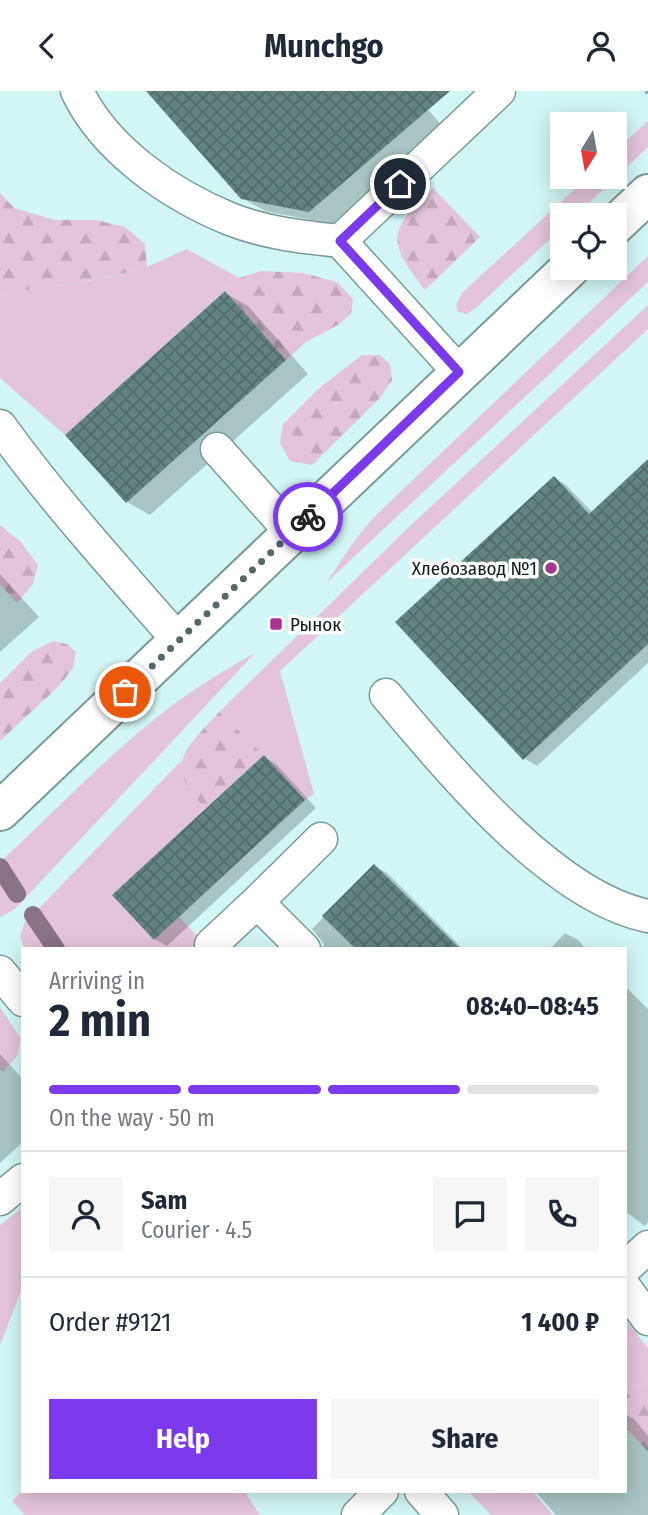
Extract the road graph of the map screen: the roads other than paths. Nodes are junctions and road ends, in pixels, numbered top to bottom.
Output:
1 (77, 91) edge
2 (499, 91) edge
3 (648, 194) edge
4 (627, 214) edge
5 (340, 241) junction
6 (557, 280) edge
7 (459, 372) junction
8 (0, 426) edge
9 (217, 449) dead end
10 (292, 533) junction
11 (179, 641) junction
12 (386, 695) dead end
13 (5, 795) edge
14 (321, 839) dead end
15 (257, 902) junction
16 (648, 916) edge
17 (211, 945) dead end
18 (302, 947) edge
19 (0, 972) edge
20 (21, 998) edge
21 (21, 1182) edge
22 (0, 1199) edge
23 (648, 1247) edge
24 (627, 1266) edge
25 (627, 1290) edge
26 (648, 1319) edge
27 (380, 1493) edge
28 (423, 1493) edge
29 (358, 1515) edge
30 (442, 1515) edge

1 - 5 lane
2 - 5 lane
3 - 4 street
5 - 7 lane
6 - 7 street
7 - 10 street
8 - 11 lane
9 - 10 lane
10 - 11 street
11 - 13 street
12 - 16 lane
14 - 15 lane
15 - 17 lane
15 - 18 lane
19 - 20 lane
21 - 22 lane
23 - 24 lane
25 - 26 lane
27 - 29 lane
28 - 30 lane

